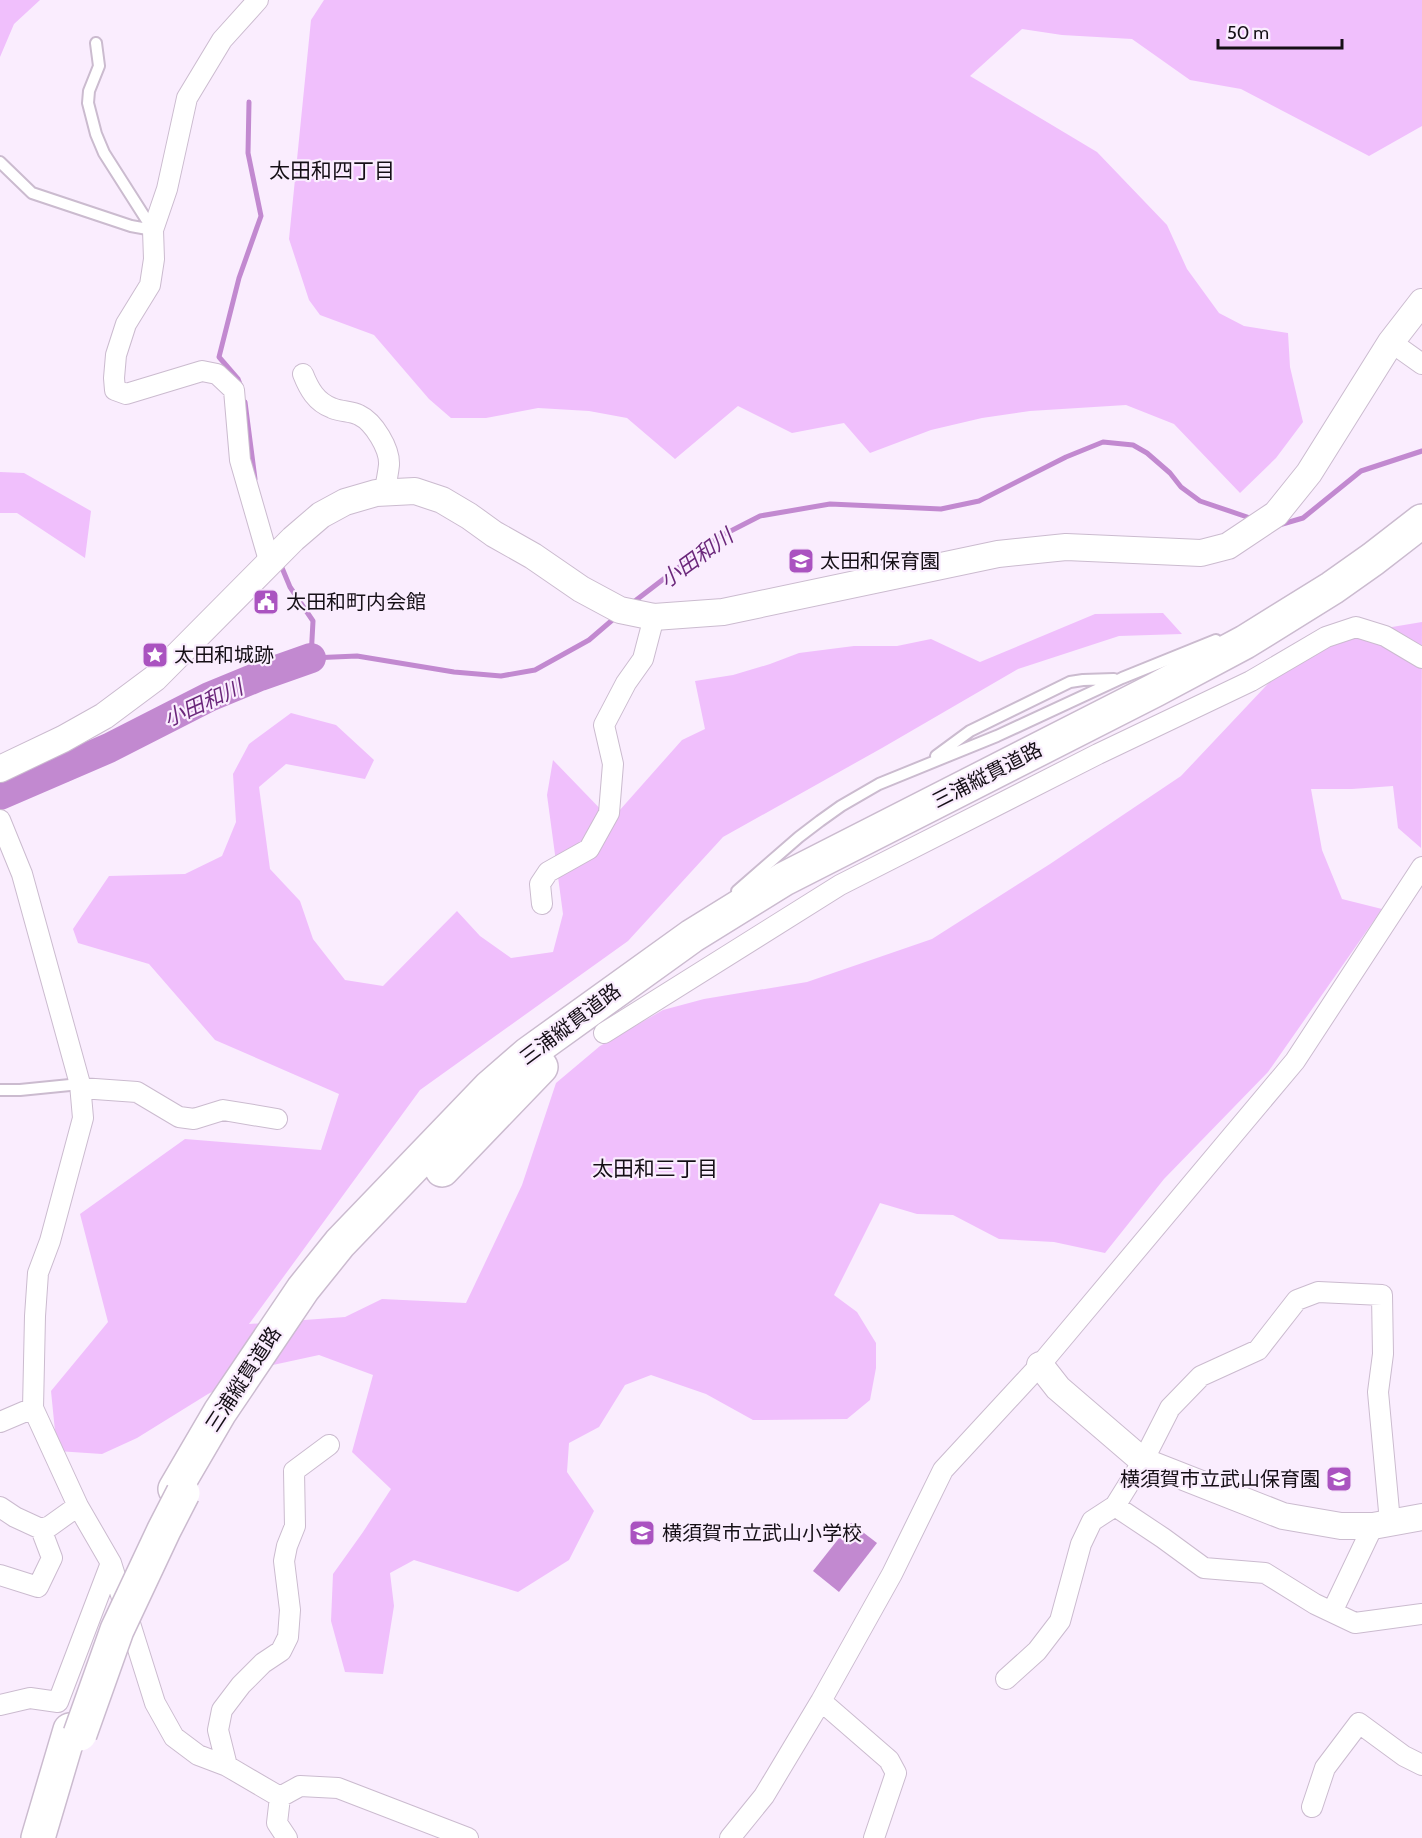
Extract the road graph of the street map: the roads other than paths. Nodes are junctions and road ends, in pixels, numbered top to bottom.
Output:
1 (258, 0) edge
2 (96, 43) dead end
3 (0, 162) edge
4 (153, 230) junction
5 (1422, 302) edge
6 (1391, 342) junction
7 (1422, 364) edge
8 (303, 375) dead end
9 (384, 492) junction
10 (1422, 514) edge
11 (1422, 521) edge
12 (1422, 533) edge
13 (270, 564) junction
14 (654, 618) junction
15 (1260, 620) dead end
16 (1229, 634) dead end
17 (1422, 658) edge
18 (1122, 678) junction
19 (921, 766) junction
20 (0, 769) edge
21 (0, 820) edge
22 (1422, 867) edge
23 (730, 897) dead end
24 (542, 904) dead end
25 (706, 914) dead end
26 (598, 1020) junction
27 (81, 1086) junction
28 (0, 1090) edge
29 (277, 1119) dead end
30 (1040, 1365) junction
31 (33, 1408) junction
32 (0, 1422) edge
33 (329, 1445) dead end
34 (1143, 1461) junction
35 (179, 1491) junction
36 (78, 1506) junction
37 (1115, 1506) junction
38 (0, 1507) edge
39 (1422, 1517) edge
40 (1381, 1524) junction
41 (41, 1529) junction
42 (111, 1563) junction
43 (0, 1575) edge
44 (1332, 1612) junction
45 (1422, 1614) edge
46 (1006, 1679) dead end
47 (821, 1701) junction
48 (0, 1705) edge
49 (75, 1732) junction
50 (1422, 1765) edge
51 (227, 1767) junction
52 (280, 1797) junction
53 (1312, 1807) dead end
54 (38, 1838) edge
55 (49, 1838) edge
56 (287, 1838) edge
57 (468, 1838) edge
58 (730, 1838) edge
59 (874, 1838) edge

1 - 4 street
2 - 4 lane
3 - 4 lane
4 - 13 street
5 - 6 street
6 - 7 street
6 - 14 street
8 - 9 street
9 - 13 street
9 - 14 street
10 - 15 lane
11 - 26 highway, 三浦縦貫道路
12 - 35 highway, 三浦縦貫道路
13 - 20 street
14 - 24 street
16 - 18 lane
17 - 26 street
18 - 19 lane
18 - 19 lane
19 - 23 lane
21 - 27 street
22 - 30 street
25 - 26 lane
26 - 35 highway, 三浦縦貫道路
27 - 28 lane
27 - 29 street
27 - 31 street
30 - 34 street
30 - 47 street
31 - 32 street
31 - 36 street
33 - 51 street
34 - 37 street
34 - 40 street
34 - 40 street
35 - 49 highway, 三浦縦貫道路
36 - 41 street
36 - 42 street
37 - 44 street
37 - 46 street
38 - 41 street
39 - 40 street
40 - 44 street
41 - 43 street
42 - 48 street
42 - 51 street
44 - 45 street
47 - 58 street
47 - 59 street
49 - 54 highway, 三浦縦貫道路
49 - 55 highway, 三浦縦貫道路
50 - 53 street
51 - 52 street
52 - 56 street
52 - 57 street

